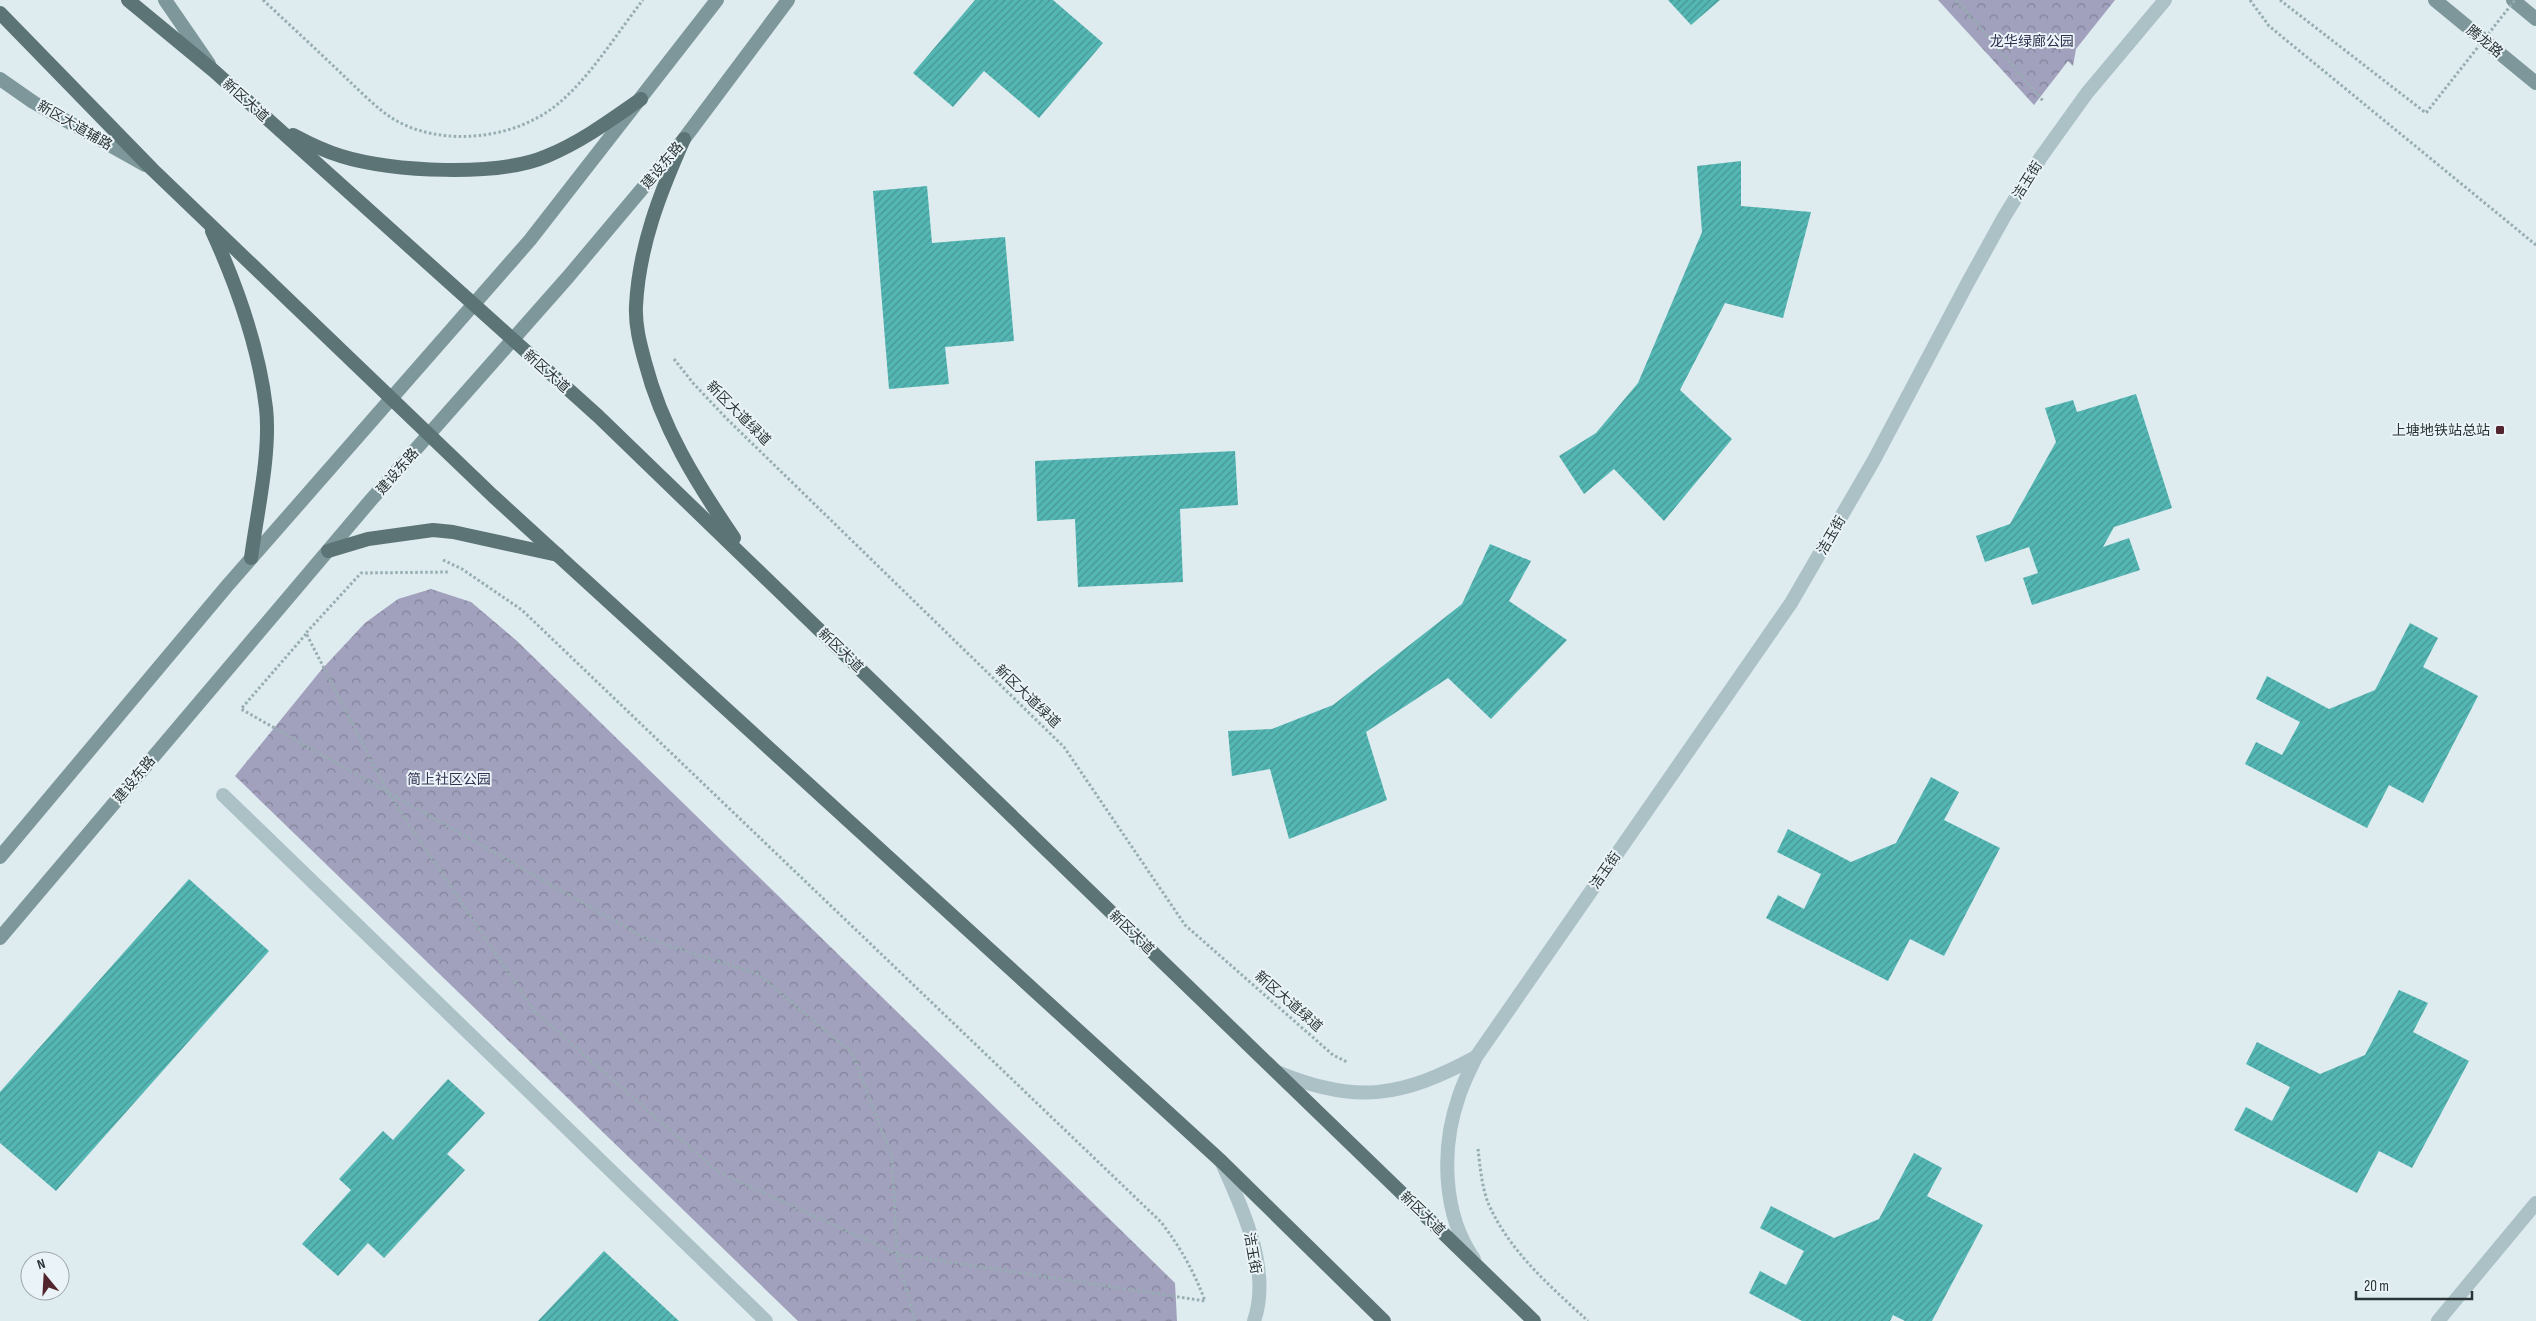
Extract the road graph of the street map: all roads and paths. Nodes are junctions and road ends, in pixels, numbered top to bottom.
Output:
1 (128, 0) edge
2 (165, 0) edge
3 (263, 0) edge
4 (643, 0) edge
5 (717, 0) edge
6 (788, 0) edge
7 (1956, 0) edge
8 (2165, 0) edge
9 (2250, 0) edge
10 (2280, 0) edge
11 (2435, 0) edge
12 (2514, 0) edge
13 (0, 13) edge
14 (2536, 19) edge
15 (214, 71) junction
16 (0, 79) edge
17 (2536, 83) edge
18 (641, 99) junction
19 (2044, 102) dead end
20 (271, 122) junction
21 (684, 139) junction
22 (152, 169) junction
23 (208, 223) junction
24 (2536, 245) edge
25 (474, 304) junction
26 (513, 340) junction
27 (672, 354) dead end
28 (392, 400) junction
29 (429, 435) junction
30 (328, 551) junction
31 (558, 555) junction
32 (251, 558) junction
33 (437, 558) dead end
34 (752, 563) junction
35 (448, 572) dead end
36 (306, 634) junction
37 (388, 793) junction
38 (223, 795) dead end
39 (0, 857) edge
40 (0, 938) edge
41 (1476, 1057) junction
42 (1351, 1064) dead end
43 (1277, 1072) junction
44 (1477, 1142) dead end
45 (1221, 1161) junction
46 (2536, 1203) edge
47 (897, 1254) junction
48 (1483, 1271) junction
49 (766, 1321) edge
50 (916, 1321) edge
51 (1254, 1321) edge
52 (1384, 1321) edge
53 (1534, 1321) edge
54 (1588, 1321) edge
55 (2438, 1321) edge

1 - 15 main road, 新区大道
2 - 15 main road
3 - 4 path
5 - 18 main road
6 - 21 main road, 建设东路
7 - 19 path
8 - 41 street, 洁玉街
9 - 24 path
10 - 12 path, bridge
11 - 17 main road, 腾龙路
12 - 14 main road
13 - 22 main road
15 - 20 main road, 新区大道
16 - 22 main road, 新区大道辅路
18 - 20 main road
18 - 25 main road
20 - 25 main road, 新区大道
21 - 26 main road, 建设东路
21 - 34 main road
22 - 23 main road
23 - 28 main road
23 - 32 main road
25 - 26 main road, 新区大道
25 - 28 main road
26 - 29 main road, 建设东路
26 - 34 main road, 新区大道
27 - 42 path, 新区大道绿道
28 - 29 main road
28 - 32 main road
29 - 30 main road, 建设东路
29 - 31 main road
30 - 31 main road
30 - 40 main road, 建设东路
31 - 45 main road
32 - 39 main road
33 - 47 path
34 - 43 main road, 新区大道
35 - 36 path
36 - 37 path
36 - 37 path
37 - 47 path
37 - 47 path
38 - 49 street
41 - 43 street
41 - 48 street, 洁玉街
43 - 48 main road, 新区大道
44 - 54 path
45 - 51 street, 洁玉街
45 - 52 main road
46 - 55 street
47 - 50 path
48 - 53 main road, 新区大道

